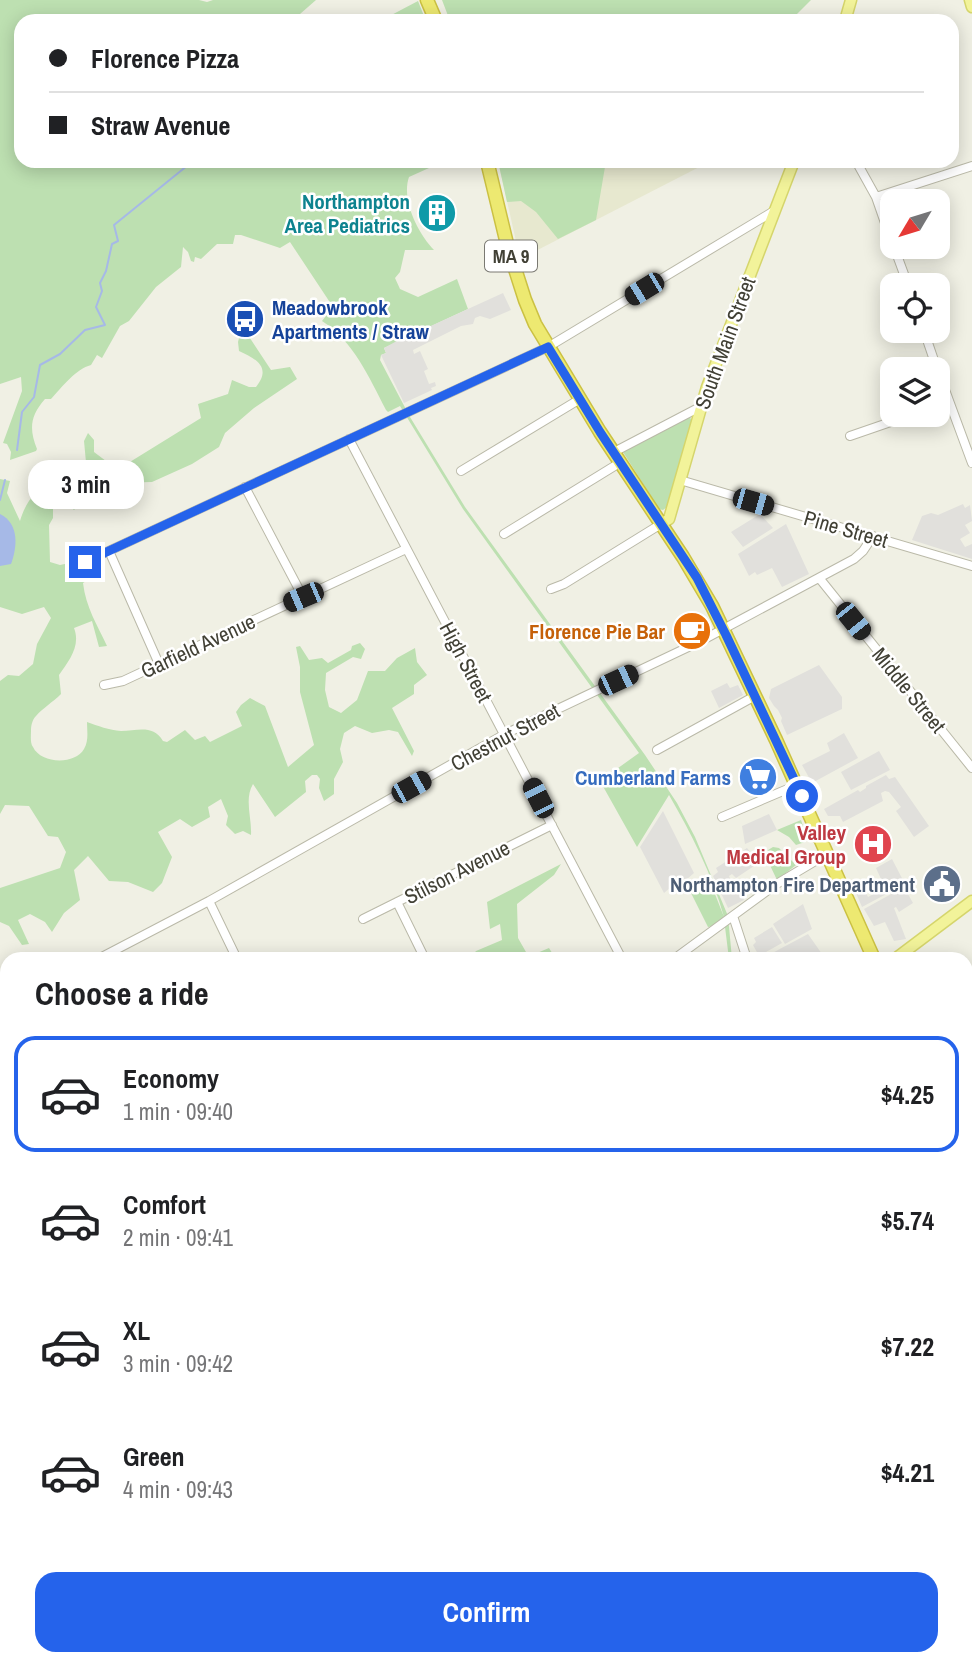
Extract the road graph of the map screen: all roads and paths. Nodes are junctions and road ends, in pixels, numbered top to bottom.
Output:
1 (970, 0) edge
2 (972, 7) edge
3 (972, 166) edge
4 (489, 168) edge
5 (791, 168) edge
6 (860, 168) edge
7 (876, 197) junction
8 (880, 208) edge
9 (774, 211) junction
10 (548, 347) junction
11 (580, 399) junction
12 (950, 404) edge
13 (702, 406) junction
14 (880, 426) edge
15 (850, 436) dead end
16 (349, 439) junction
17 (617, 457) junction
18 (972, 463) edge
19 (461, 471) dead end
20 (680, 480) junction
21 (245, 487) junction
22 (661, 524) junction
23 (505, 534) dead end
24 (873, 536) junction
25 (406, 550) junction
26 (109, 551) junction
27 (85, 562) dead end
28 (972, 566) edge
29 (820, 579) junction
30 (551, 589) dead end
31 (303, 597) junction
32 (722, 628) junction
33 (159, 664) junction
34 (104, 685) dead end
35 (755, 696) junction
36 (505, 734) junction
37 (657, 750) dead end
38 (972, 768) edge
39 (796, 785) junction
40 (722, 817) dead end
41 (552, 825) junction
42 (827, 854) junction
43 (209, 901) junction
44 (972, 901) edge
45 (397, 902) junction
46 (733, 916) junction
47 (363, 919) dead end
48 (111, 952) edge
49 (234, 952) edge
50 (422, 952) edge
51 (618, 952) edge
52 (684, 952) edge
53 (745, 952) edge
54 (871, 952) edge
55 (904, 952) edge

1 - 2 main road
3 - 7 street
4 - 10 highway, MA 9
5 - 9 main road, South Main Street
6 - 7 street
7 - 8 street
9 - 10 street
9 - 13 main road, South Main Street
10 - 11 highway, MA 9
10 - 16 street
11 - 17 highway, MA 9
11 - 19 street
12 - 18 street
13 - 17 street
13 - 20 main road, South Main Street
14 - 15 street
16 - 21 street
16 - 25 street, High Street
17 - 22 highway, MA 9
17 - 23 street
20 - 22 main road, South Main Street
20 - 24 street, Pine Street
21 - 26 street
21 - 31 street
22 - 30 street
22 - 32 highway, MA 9
24 - 28 street, Pine Street
24 - 29 street, Chestnut Street
25 - 31 street, Garfield Avenue
25 - 36 street, High Street
26 - 27 street
26 - 33 street
29 - 32 street, Chestnut Street
29 - 38 street, Middle Street
31 - 33 street, Garfield Avenue
32 - 35 highway, MA 9
32 - 36 street, Chestnut Street
33 - 34 street, Garfield Avenue
35 - 37 street
35 - 39 highway, MA 9
36 - 41 street, High Street
36 - 43 street, Chestnut Street
39 - 40 street
39 - 42 highway, MA 9
41 - 45 street, Stilson Avenue
41 - 51 street, High Street
42 - 46 street
42 - 54 highway, MA 9
43 - 48 street, Chestnut Street
43 - 49 street
44 - 55 main road
45 - 47 street, Stilson Avenue
45 - 50 street
46 - 52 street
46 - 53 street

